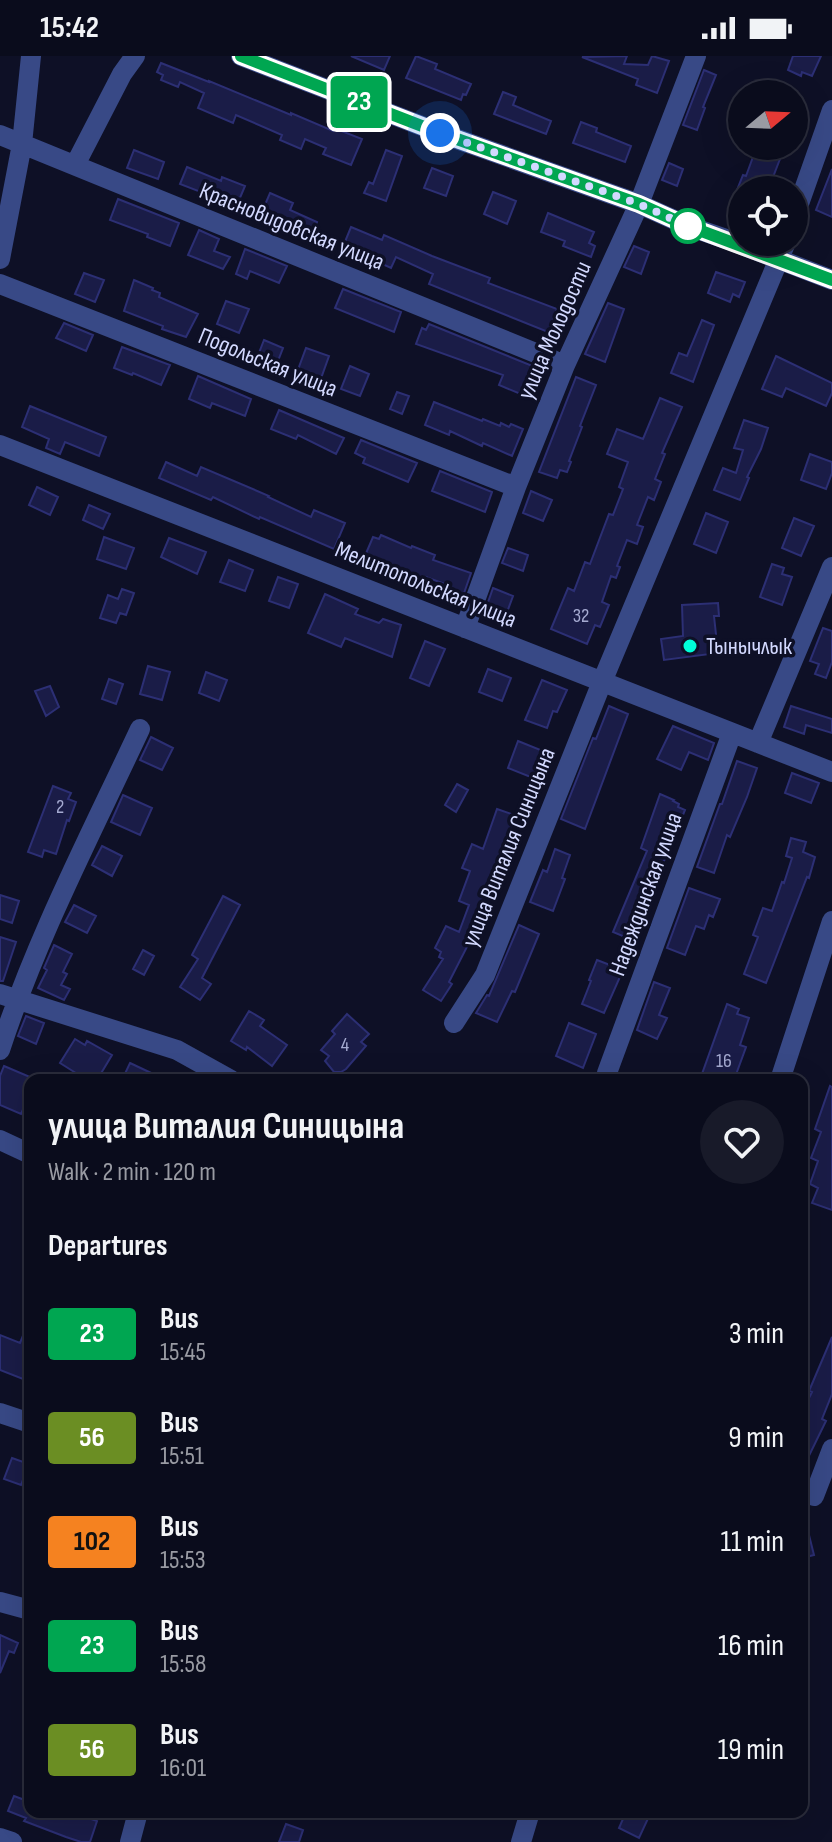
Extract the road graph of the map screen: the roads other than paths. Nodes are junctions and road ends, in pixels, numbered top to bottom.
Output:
1 (31, 56) edge
2 (135, 56) edge
3 (696, 56) edge
4 (244, 57) edge
5 (832, 110) edge
6 (0, 135) edge
7 (22, 144) junction
8 (75, 165) junction
9 (808, 178) edge
10 (639, 204) junction
11 (728, 237) edge
12 (781, 256) edge
13 (791, 256) edge
14 (0, 259) edge
15 (832, 280) edge
16 (0, 284) edge
17 (565, 365) junction
18 (0, 445) edge
19 (516, 487) junction
20 (832, 567) edge
21 (465, 628) junction
22 (602, 682) junction
23 (140, 729) dead end
24 (732, 733) junction
25 (758, 743) junction
26 (832, 772) edge
27 (832, 921) edge
28 (8, 996) edge
29 (454, 1023) dead end
30 (0, 1050) edge
31 (607, 1073) dead end
32 (220, 1074) edge
33 (782, 1074) edge
34 (0, 1140) edge
35 (24, 1151) edge
36 (0, 1413) edge
37 (24, 1421) edge
38 (832, 1449) edge
39 (814, 1496) dead end
40 (0, 1602) edge
41 (24, 1608) edge
42 (136, 1818) edge
43 (528, 1818) edge
44 (0, 1838) edge
45 (12, 1842) edge
46 (130, 1842) edge
47 (521, 1842) edge

1 - 7 street
2 - 8 street
3 - 10 street, улица Молодости
4 - 10 street
5 - 9 street
6 - 7 street, Красновидовская улица
7 - 8 street, Красновидовская улица
7 - 14 street
8 - 17 street, Красновидовская улица
10 - 11 street
10 - 17 street, улица Молодости
12 - 22 street, улица Виталия Синицына
13 - 15 street
16 - 19 street, Подольская улица
17 - 19 street, улица Молодости
18 - 21 street, Мелитопольская улица
19 - 21 street, улица Молодости
20 - 25 street
21 - 22 street, Мелитопольская улица
22 - 24 street, Мелитопольская улица
22 - 29 street, улица Виталия Синицына
23 - 28 street
24 - 25 street, Мелитопольская улица
24 - 31 street, Надеждинская улица
25 - 26 street, Мелитопольская улица
27 - 33 street
28 - 30 street
28 - 32 street
34 - 35 street
36 - 37 street
38 - 39 street
40 - 41 street
42 - 46 street
43 - 47 street
44 - 45 street

